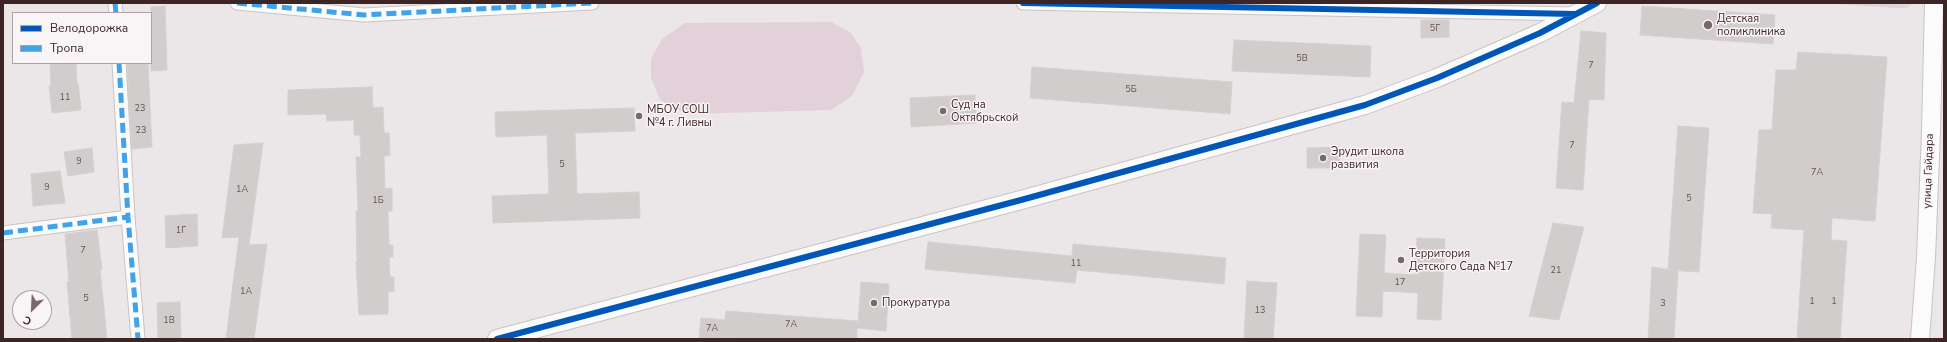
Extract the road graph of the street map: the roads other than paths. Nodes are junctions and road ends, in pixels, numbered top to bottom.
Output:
1 (237, 3) edge
2 (592, 3) edge
3 (1022, 3) edge
4 (1597, 3) edge
5 (1934, 3) edge
6 (1576, 14) junction
7 (119, 64) edge
8 (128, 217) junction
9 (3, 233) edge
10 (138, 339) edge
11 (497, 339) edge
12 (1920, 339) edge

1 - 2 street
3 - 6 street
4 - 6 street
5 - 12 street, улица Гайдара
6 - 11 street
7 - 8 street
8 - 9 street
8 - 10 street

